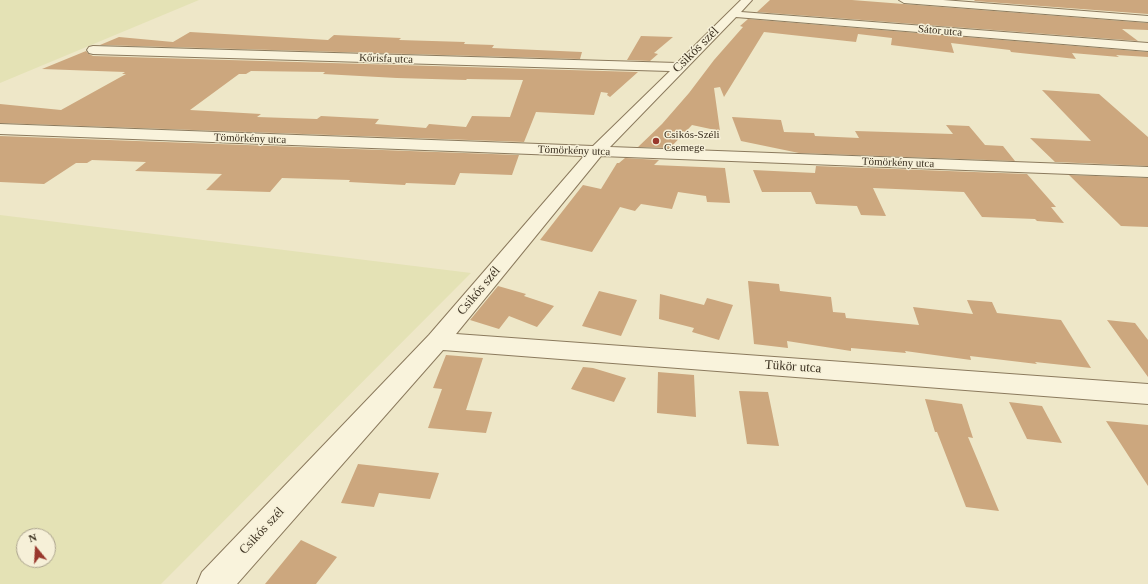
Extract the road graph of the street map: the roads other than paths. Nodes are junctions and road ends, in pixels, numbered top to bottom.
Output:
1 (747, 0) edge
2 (904, 0) edge
3 (957, 2) edge
4 (733, 14) junction
5 (1143, 19) edge
6 (1148, 24) edge
7 (1148, 47) edge
8 (93, 50) dead end
9 (680, 67) junction
10 (0, 129) edge
11 (596, 152) junction
12 (1148, 172) edge
13 (437, 341) junction
14 (1148, 394) edge
15 (214, 584) edge

1 - 4 street, Csikós szél
2 - 3 street
3 - 5 street
4 - 7 street, Sátor utca
4 - 9 street, Csikós szél
5 - 6 street
8 - 9 street, Kőrisfa utca
9 - 11 street, Csikós szél
10 - 11 street, Tömörkény utca
11 - 12 street, Tömörkény utca
11 - 13 street, Csikós szél
13 - 14 street, Tükör utca
13 - 15 street, Csikós szél

